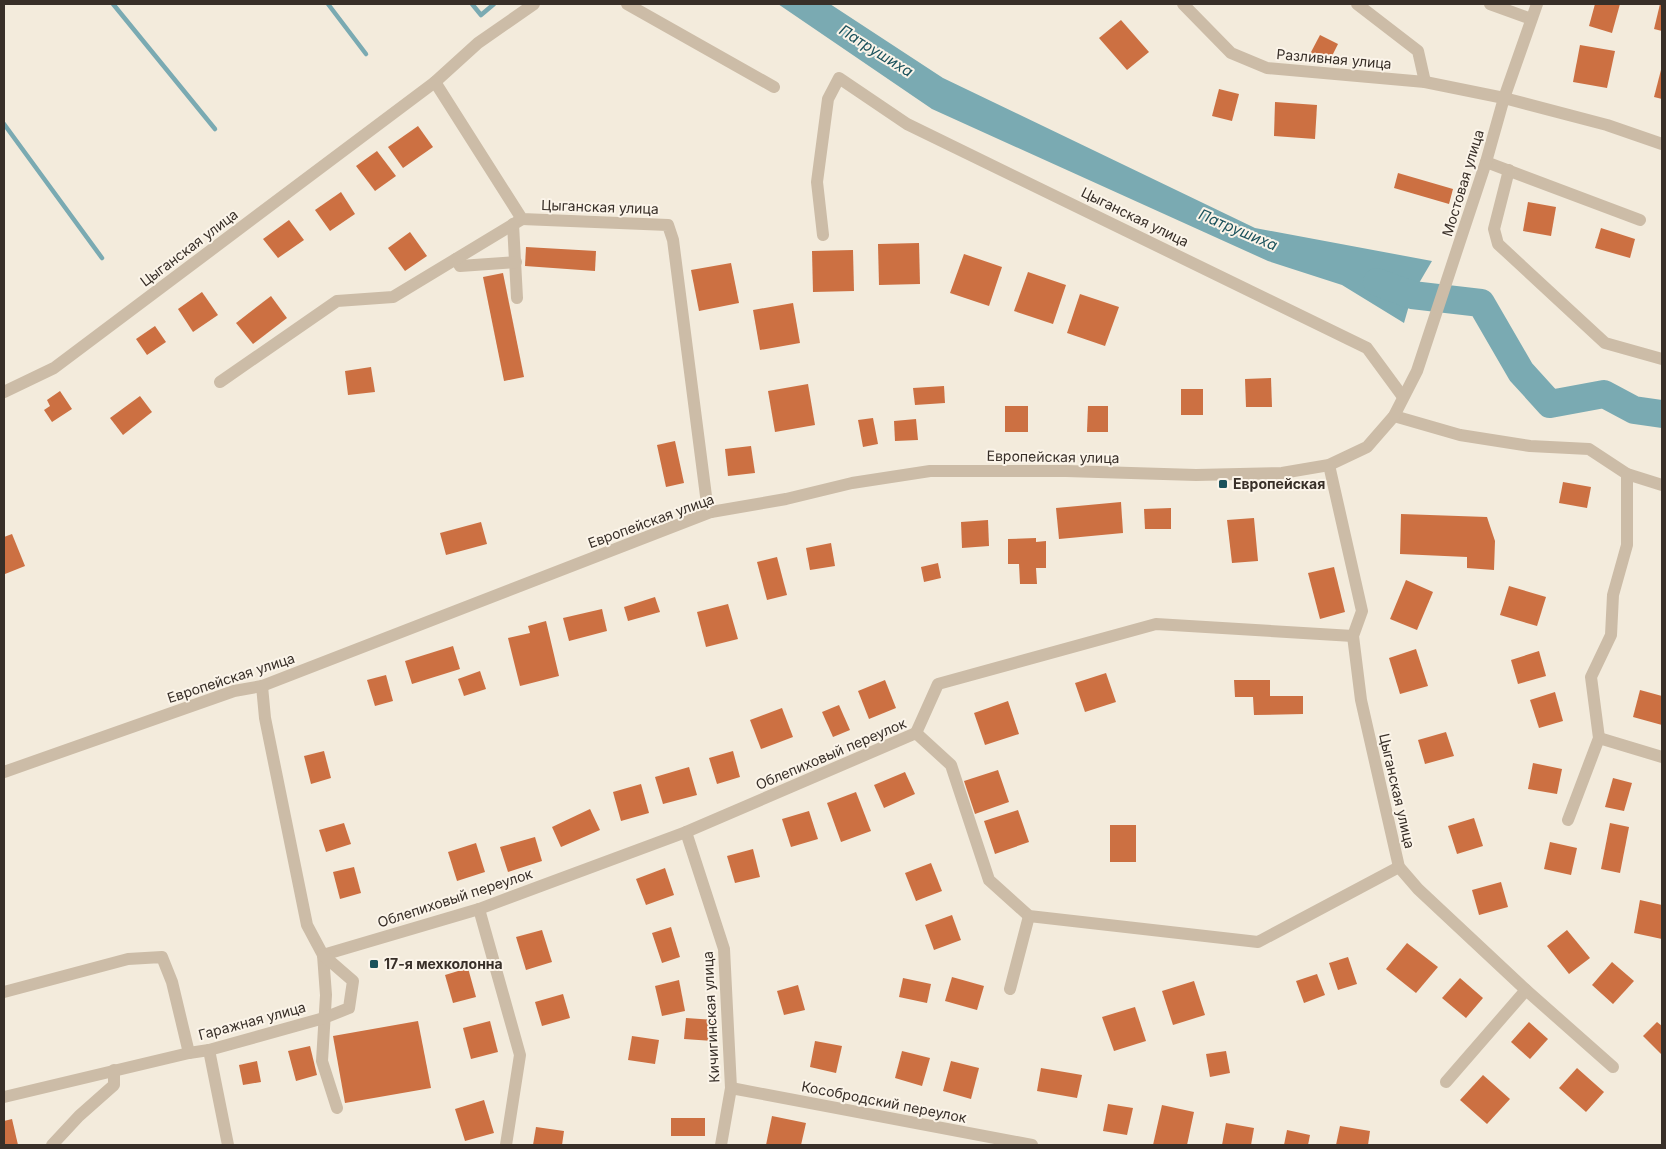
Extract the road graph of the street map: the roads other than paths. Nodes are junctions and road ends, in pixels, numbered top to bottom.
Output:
1 (534, 4) edge
2 (627, 4) edge
3 (1183, 4) edge
4 (1357, 4) edge
5 (1490, 4) edge
6 (1537, 4) edge
7 (1531, 19) junction
8 (435, 82) junction
9 (1425, 82) junction
10 (774, 87) dead end
11 (1504, 98) junction
12 (1662, 144) edge
13 (1486, 162) junction
14 (1509, 170) junction
15 (1640, 220) dead end
16 (517, 222) junction
17 (823, 235) dead end
18 (456, 259) junction
19 (516, 262) junction
20 (517, 298) dead end
21 (1662, 359) edge
22 (1417, 371) joint
23 (220, 382) dead end
24 (4, 392) edge
25 (1403, 398) junction
26 (1394, 416) junction
27 (1329, 465) junction
28 (1627, 474) junction
29 (1662, 485) edge
30 (711, 512) junction
31 (1352, 636) junction
32 (262, 686) junction
33 (916, 732) junction
34 (1599, 738) junction
35 (1662, 757) edge
36 (4, 772) edge
37 (1568, 820) dead end
38 (686, 832) junction
39 (1399, 867) junction
40 (479, 909) junction
41 (1029, 916) junction
42 (323, 955) junction
43 (1010, 989) dead end
44 (1526, 990) junction
45 (4, 992) edge
46 (324, 1018) junction
47 (209, 1050) junction
48 (189, 1053) junction
49 (1613, 1067) dead end
50 (114, 1070) junction
51 (1446, 1082) dead end
52 (731, 1088) junction
53 (4, 1097) edge
54 (337, 1108) dead end
55 (1003, 1143) edge
56 (52, 1145) edge
57 (228, 1145) edge
58 (506, 1145) edge
59 (721, 1145) edge
60 (1032, 1145) edge

1 - 8 street, Цыганская улица
2 - 10 street
3 - 9 street, Разливная улица
4 - 9 street
5 - 7 street
6 - 7 street, Мостовая улица
7 - 11 street, Мостовая улица
8 - 16 street, Цыганская улица
8 - 24 street, Цыганская улица
9 - 11 street, Разливная улица
11 - 12 street, Разливная улица
11 - 13 street, Мостовая улица
13 - 14 street
13 - 22 street, Мостовая улица
14 - 15 street
14 - 21 street
16 - 18 street
16 - 19 street
16 - 30 street, Цыганская улица
17 - 25 street, Цыганская улица
18 - 19 street
18 - 23 street
19 - 20 street
22 - 25 street, Европейская улица
25 - 26 street, Европейская улица
26 - 27 street, Европейская улица
26 - 28 street
27 - 30 street, Европейская улица
27 - 31 street, Цыганская улица
28 - 29 street
28 - 34 street
30 - 32 street, Европейская улица
31 - 33 street
31 - 39 street, Цыганская улица
32 - 36 street, Европейская улица
32 - 42 street, Гаражная улица
33 - 38 street, Облепиховый переулок
33 - 41 street, Облепиховый переулок
34 - 35 street
34 - 37 street
38 - 40 street, Облепиховый переулок
38 - 52 street, Кичигинская улица
39 - 41 street
39 - 44 street, Цыганская улица
40 - 42 street, Облепиховый переулок
40 - 58 street
41 - 43 street
42 - 46 street, Гаражная улица
42 - 46 street
44 - 49 street, Цыганская улица
44 - 51 street
45 - 48 street
46 - 47 street, Гаражная улица
46 - 54 street
47 - 48 street, Гаражная улица
47 - 57 street
48 - 50 street, Гаражная улица
50 - 53 street, Гаражная улица
50 - 56 street
52 - 55 street, Кособродский переулок
52 - 59 street, Кичигинская улица
55 - 60 street, Кособродский переулок

